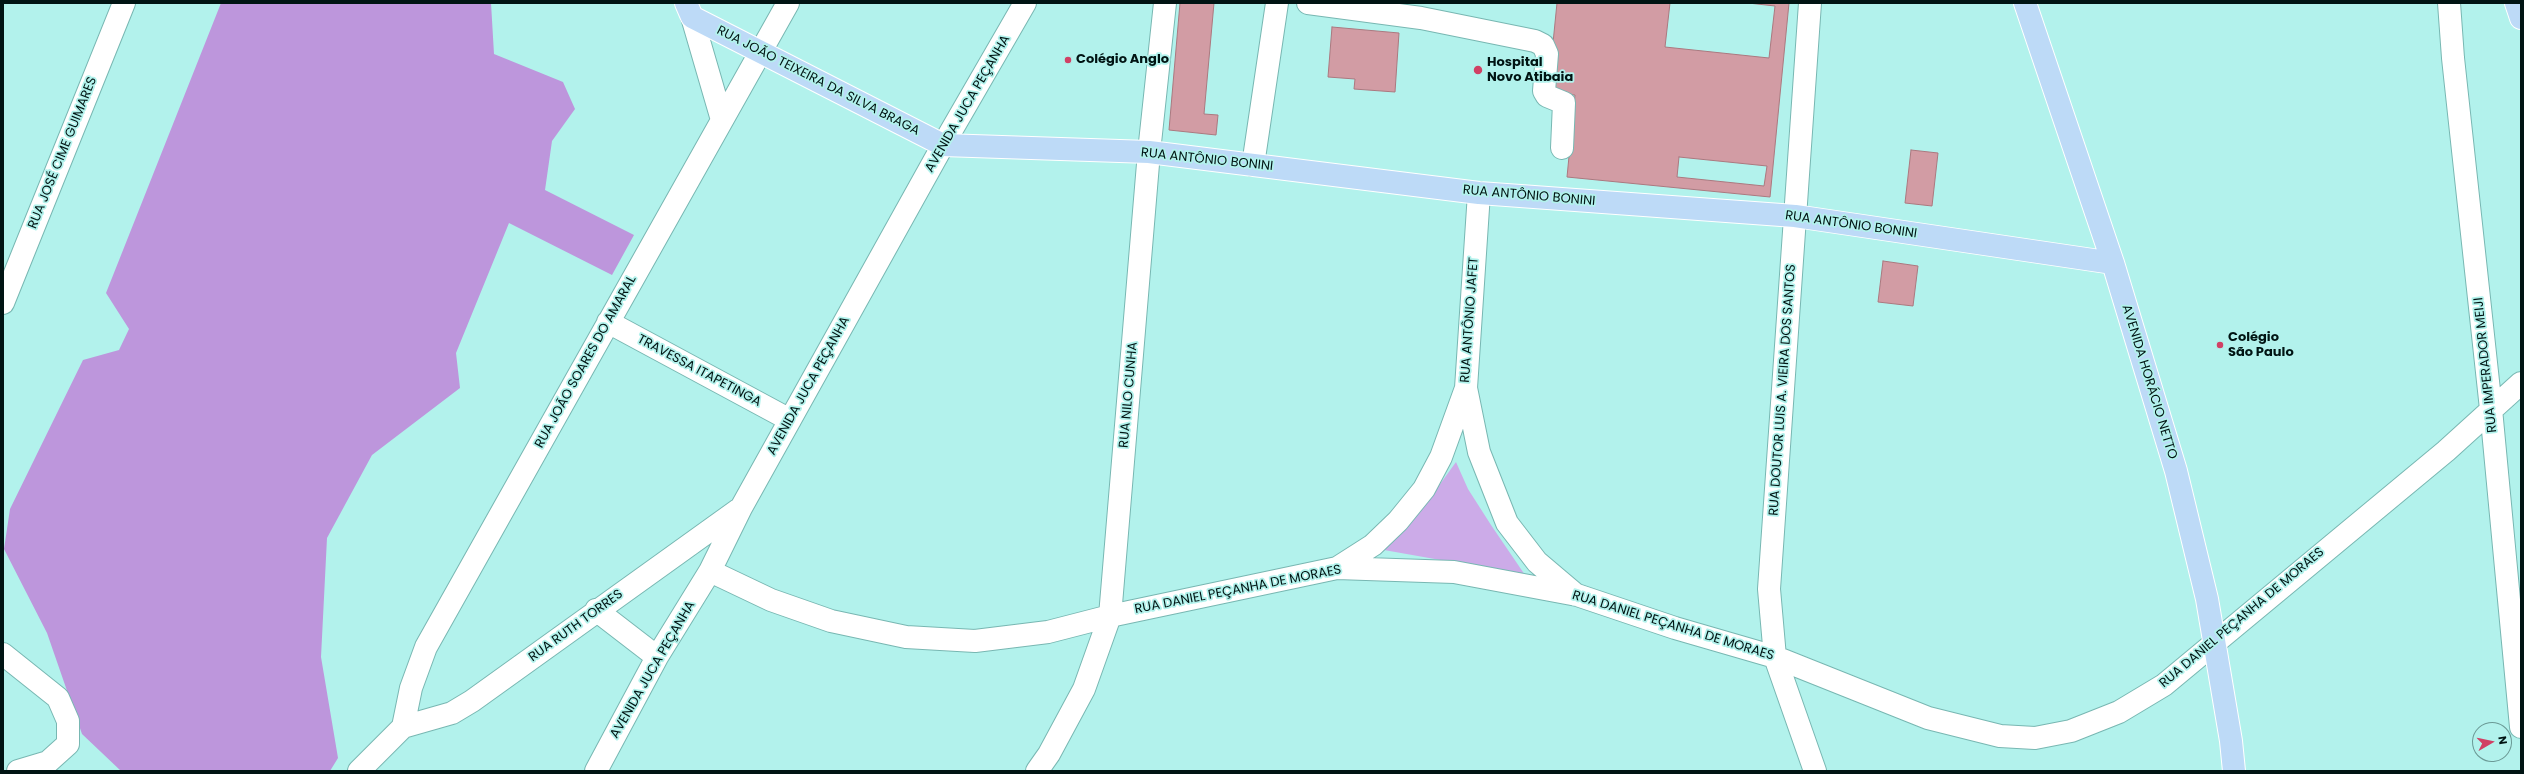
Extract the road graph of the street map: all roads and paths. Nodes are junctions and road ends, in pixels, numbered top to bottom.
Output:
1 (124, 3) edge
2 (788, 3) edge
3 (1025, 3) edge
4 (1165, 3) edge
5 (1277, 3) edge
6 (1308, 3) edge
7 (1810, 3) edge
8 (2025, 3) edge
9 (2449, 3) edge
10 (2516, 3) edge
11 (689, 10) edge
12 (2521, 18) edge
13 (762, 51) junction
14 (722, 120) junction
15 (943, 145) junction
16 (1562, 148) dead end
17 (1149, 152) junction
18 (1253, 165) junction
19 (1479, 193) junction
20 (1796, 216) junction
21 (2113, 263) junction
22 (3, 303) edge
23 (608, 322) junction
24 (2521, 384) edge
25 (1466, 388) junction
26 (2491, 409) junction
27 (790, 420) junction
28 (1479, 452) junction
29 (1441, 458) junction
30 (741, 508) junction
31 (1337, 568) junction
32 (710, 571) junction
33 (1577, 595) junction
34 (596, 610) junction
35 (1110, 616) junction
36 (2214, 642) junction
37 (3, 654) edge
38 (657, 657) junction
39 (1775, 657) junction
40 (403, 727) junction
41 (2521, 727) edge
42 (18, 771) edge
43 (359, 771) edge
44 (596, 771) edge
45 (1037, 771) edge
46 (1814, 771) edge
47 (2234, 771) edge

1 - 22 street, RUA JOSÉ CIME GUIMARES
2 - 13 street, RUA JOÃO SOARES DO AMARAL
3 - 15 street, AVENIDA JUCA PEÇANHA
4 - 17 street, RUA NILO CUNHA
5 - 18 street
6 - 16 street
7 - 20 street, RUA DOUTOR LUIS A. VIEIRA DOS SANTOS
8 - 21 main road, AVENIDA HORÁCIO NETTO
9 - 26 street, RUA IMPERADOR MEIJI
10 - 12 main road
11 - 13 main road, RUA JOÃO TEIXEIRA DA SILVA BRAGA
11 - 14 street
13 - 14 street, RUA JOÃO SOARES DO AMARAL
13 - 15 main road, RUA JOÃO TEIXEIRA DA SILVA BRAGA
14 - 23 street, RUA JOÃO SOARES DO AMARAL
15 - 17 main road, RUA ANTÔNIO BONINI
15 - 27 street, AVENIDA JUCA PEÇANHA
17 - 18 main road, RUA ANTÔNIO BONINI
17 - 35 street, RUA NILO CUNHA
18 - 19 main road, RUA ANTÔNIO BONINI
19 - 20 main road, RUA ANTÔNIO BONINI
19 - 25 street, RUA ANTÔNIO JAFET
20 - 21 main road, RUA ANTÔNIO BONINI
20 - 39 street, RUA DOUTOR LUIS A. VIEIRA DOS SANTOS
21 - 36 main road, AVENIDA HORÁCIO NETTO
23 - 27 street, TRAVESSA ITAPETINGA
23 - 40 street, RUA JOÃO SOARES DO AMARAL
24 - 26 street, RUA DANIEL PEÇANHA DE MORAES
25 - 28 street
25 - 29 street, RUA ANTÔNIO JAFET
26 - 36 street, RUA DANIEL PEÇANHA DE MORAES
26 - 41 street, RUA IMPERADOR MEIJI
27 - 30 street, AVENIDA JUCA PEÇANHA
28 - 29 street
28 - 33 street
29 - 31 street, RUA ANTÔNIO JAFET
30 - 32 street, AVENIDA JUCA PEÇANHA
30 - 34 street, RUA RUTH TORRES
31 - 33 street, RUA DANIEL PEÇANHA DE MORAES
31 - 35 street, RUA DANIEL PEÇANHA DE MORAES
32 - 35 street, RUA DANIEL PEÇANHA DE MORAES
32 - 38 street, AVENIDA JUCA PEÇANHA
33 - 39 street, RUA DANIEL PEÇANHA DE MORAES
34 - 38 street
34 - 40 street, RUA RUTH TORRES
35 - 45 street, RUA NILO CUNHA
36 - 39 street, RUA DANIEL PEÇANHA DE MORAES
36 - 47 main road, AVENIDA HORÁCIO NETTO
37 - 42 street
38 - 44 street, AVENIDA JUCA PEÇANHA
39 - 46 street, RUA DOUTOR LUIS A. VIEIRA DOS SANTOS
40 - 43 street

